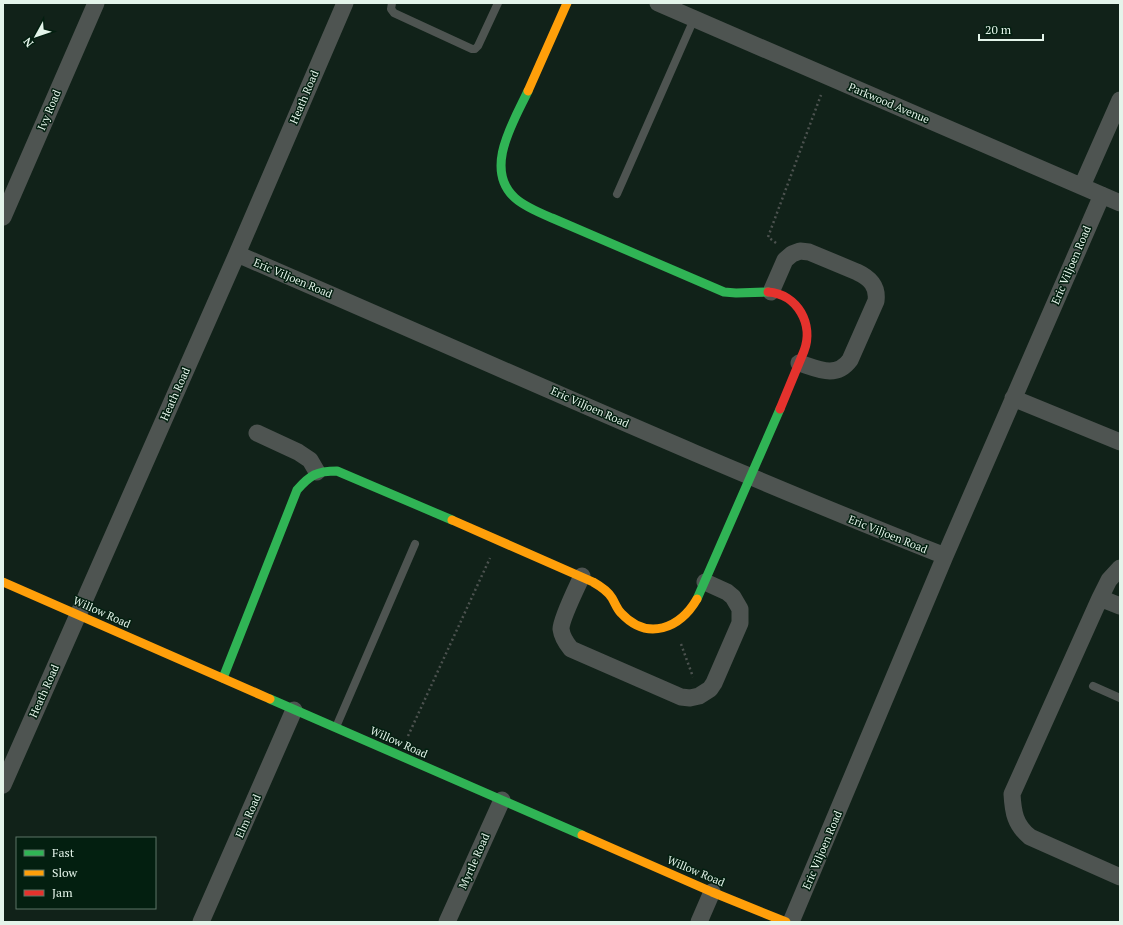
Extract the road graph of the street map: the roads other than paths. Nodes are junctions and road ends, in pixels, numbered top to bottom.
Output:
1 (96, 3) edge
2 (345, 3) edge
3 (392, 3) edge
4 (498, 3) edge
5 (567, 3) edge
6 (658, 3) edge
7 (694, 19) junction
8 (1120, 100) edge
9 (1082, 186) junction
10 (617, 194) dead end
11 (1102, 194) junction
12 (1120, 203) edge
13 (3, 217) edge
14 (237, 254) junction
15 (771, 292) junction
16 (799, 363) junction
17 (1013, 398) junction
18 (257, 433) dead end
19 (1119, 438) edge
20 (317, 472) junction
21 (750, 477) junction
22 (415, 544) dead end
23 (945, 556) junction
24 (1120, 568) edge
25 (582, 576) junction
26 (3, 582) edge
27 (705, 582) junction
28 (1100, 598) junction
29 (1120, 606) edge
30 (77, 614) junction
31 (223, 678) junction
32 (1093, 686) dead end
33 (1120, 698) edge
34 (294, 710) junction
35 (335, 728) junction
36 (3, 785) edge
37 (502, 800) junction
38 (1120, 876) edge
39 (712, 892) junction
40 (202, 922) edge
41 (447, 922) edge
42 (699, 922) edge
43 (786, 922) edge
44 (791, 922) edge

1 - 13 street, Ivy Road
2 - 14 street, Heath Road
3 - 4 lane
5 - 15 street
6 - 7 street, Parkwood Avenue
7 - 9 street, Parkwood Avenue
7 - 10 lane
8 - 9 street
9 - 11 street, Parkwood Avenue
11 - 12 street, Parkwood Avenue
11 - 17 street, Eric Viljoen Road
14 - 21 street, Eric Viljoen Road
14 - 30 street, Heath Road
15 - 16 street
15 - 16 street
16 - 21 street
17 - 19 street
17 - 23 street, Eric Viljoen Road
18 - 20 street
20 - 25 street
20 - 31 street
21 - 23 street, Eric Viljoen Road
21 - 27 street
22 - 35 lane
23 - 44 street, Eric Viljoen Road
24 - 28 street
25 - 27 street
25 - 27 street
26 - 30 street, Willow Road
28 - 29 street
28 - 38 street
30 - 31 street, Willow Road
30 - 36 street, Heath Road
31 - 34 street, Willow Road
32 - 33 lane
34 - 35 street, Willow Road
34 - 40 street, Elm Road
35 - 37 street, Willow Road
37 - 39 street, Willow Road
37 - 41 street, Myrtle Road
39 - 42 street
39 - 43 street, Willow Road

